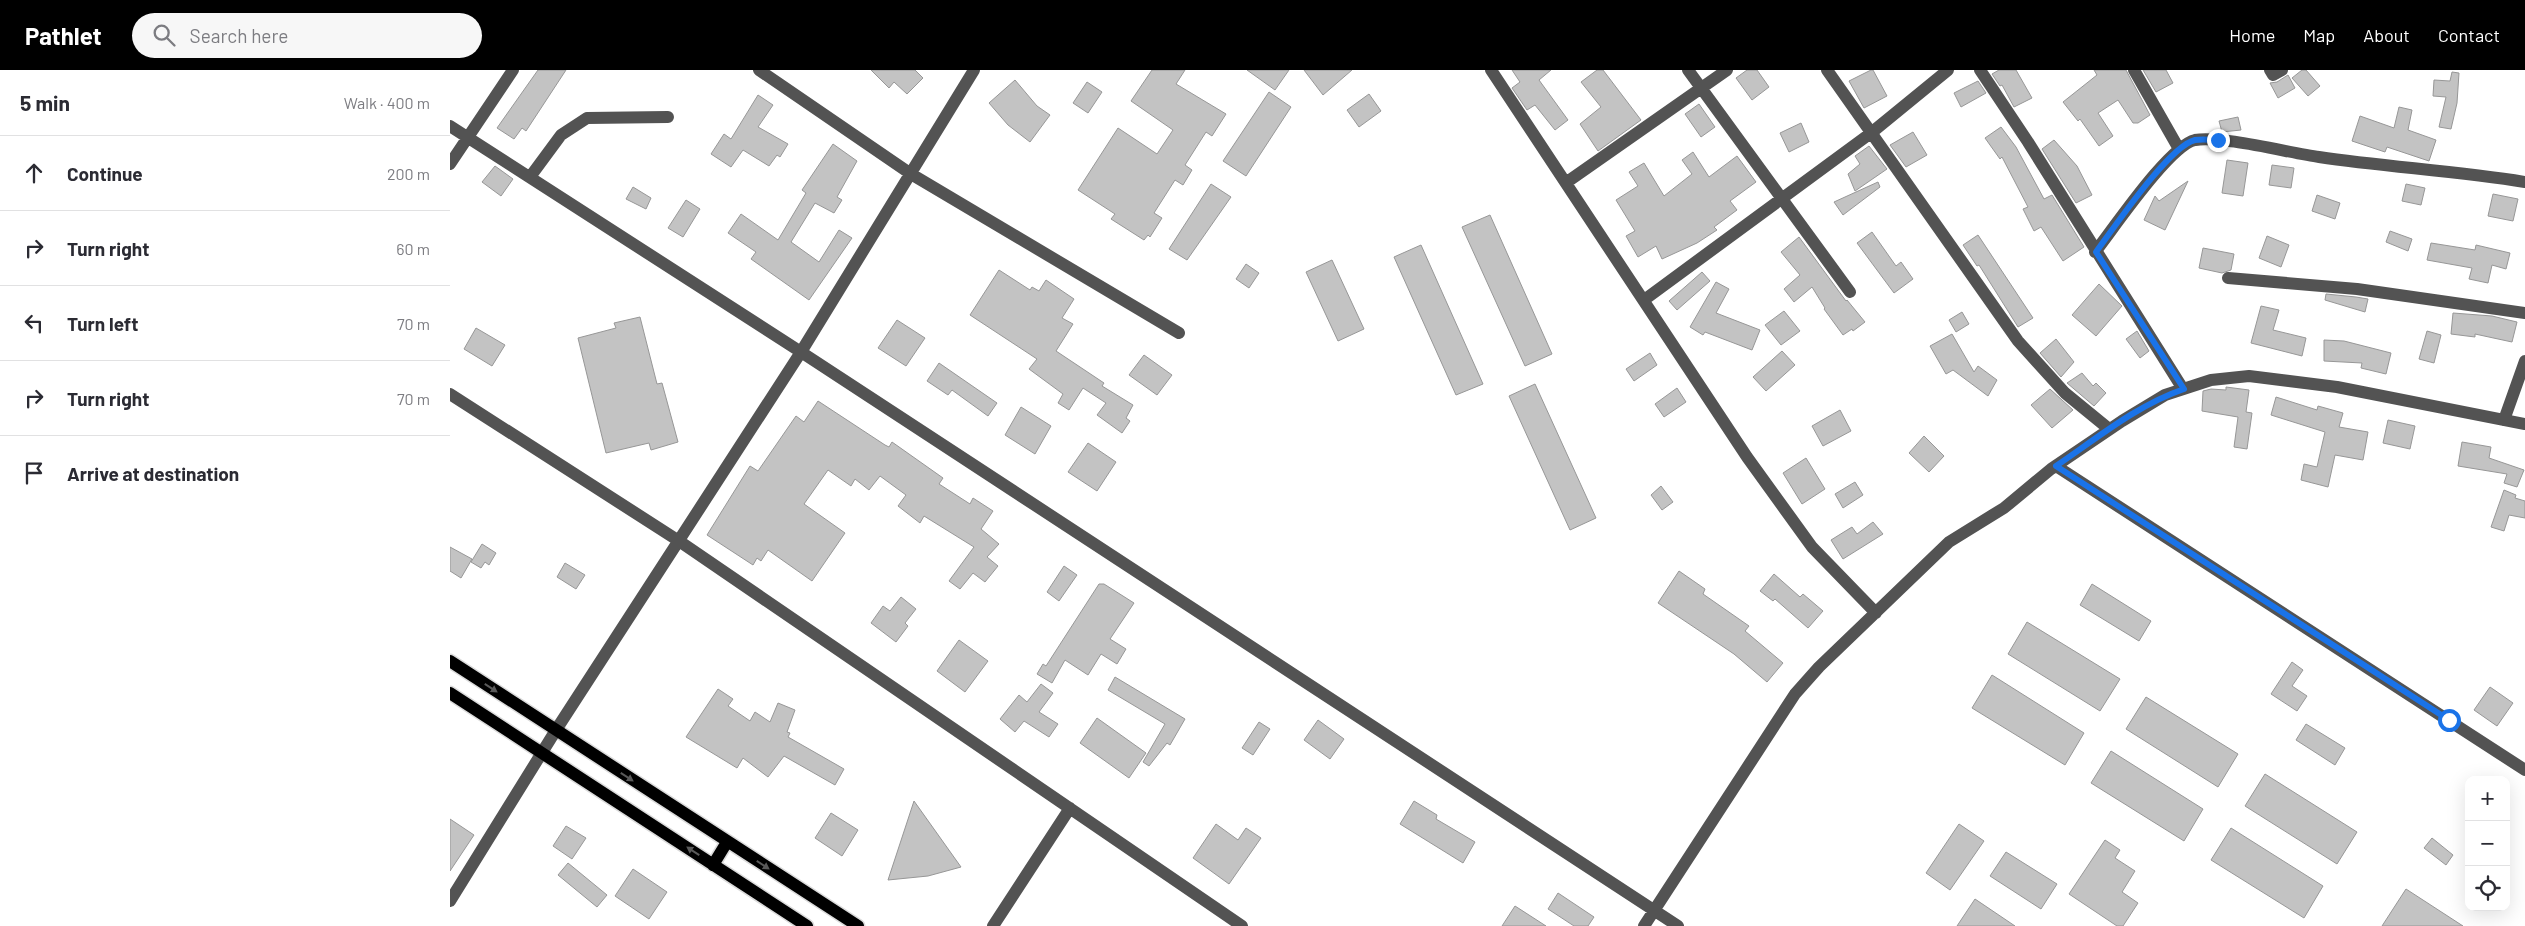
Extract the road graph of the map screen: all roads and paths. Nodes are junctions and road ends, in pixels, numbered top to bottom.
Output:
1 (513, 70) edge
2 (759, 70) edge
3 (974, 70) edge
4 (1492, 70) edge
5 (1688, 70) edge
6 (1727, 70) edge
7 (1827, 70) edge
8 (1948, 70) edge
9 (1980, 70) edge
10 (2134, 70) edge
11 (2270, 70) edge
12 (2282, 70) edge
13 (1701, 88) junction
14 (668, 117) dead end
15 (450, 126) edge
16 (1870, 133) junction
17 (468, 138) junction
18 (2179, 149) junction
19 (450, 164) edge
20 (911, 174) junction
21 (530, 177) junction
22 (1566, 182) junction
23 (2525, 182) edge
24 (1782, 198) junction
25 (2096, 252) junction
26 (2228, 278) dead end
27 (1850, 292) dead end
28 (1644, 300) junction
29 (2525, 313) edge
30 (1179, 333) dead end
31 (801, 352) junction
32 (2525, 361) edge
33 (2184, 389) junction
34 (450, 394) edge
35 (2504, 420) junction
36 (2525, 424) edge
37 (2110, 429) junction
38 (2056, 466) junction
39 (679, 541) junction
40 (1876, 613) junction
41 (450, 661) edge
42 (450, 693) edge
43 (556, 730) junction
44 (542, 753) junction
45 (2525, 770) edge
46 (1070, 808) junction
47 (728, 842) junction
48 (713, 864) junction
49 (450, 901) edge
50 (1654, 911) junction
51 (807, 926) edge
52 (858, 926) edge
53 (993, 926) edge
54 (1242, 926) edge
55 (1644, 926) edge
56 (1678, 926) edge

1 - 17 street
2 - 20 street
3 - 20 street
4 - 22 street
5 - 13 street
6 - 13 street
7 - 16 street
8 - 16 street
9 - 25 street
10 - 18 street
11 - 12 street
13 - 22 street
13 - 24 street
14 - 21 street
15 - 17 street
16 - 24 street
16 - 37 street
17 - 19 street
17 - 21 street
18 - 23 street
18 - 25 street
20 - 30 street
20 - 31 street
21 - 31 street
22 - 28 street
24 - 27 street
24 - 28 street
25 - 33 street
26 - 29 street
28 - 40 street
31 - 39 street
31 - 50 street
32 - 35 street
33 - 35 street
33 - 37 street
34 - 39 street
35 - 36 street
37 - 38 street
38 - 40 street
38 - 45 street
39 - 43 street
39 - 46 street
40 - 50 street
41 -> 43 main road
42 - 44 main road
43 - 44 street
43 -> 47 main road
48 -> 44 main road
44 - 49 street
46 - 53 street
46 - 54 street
47 - 48 main road
47 -> 52 main road
48 - 51 main road
50 - 55 street
50 - 56 street

